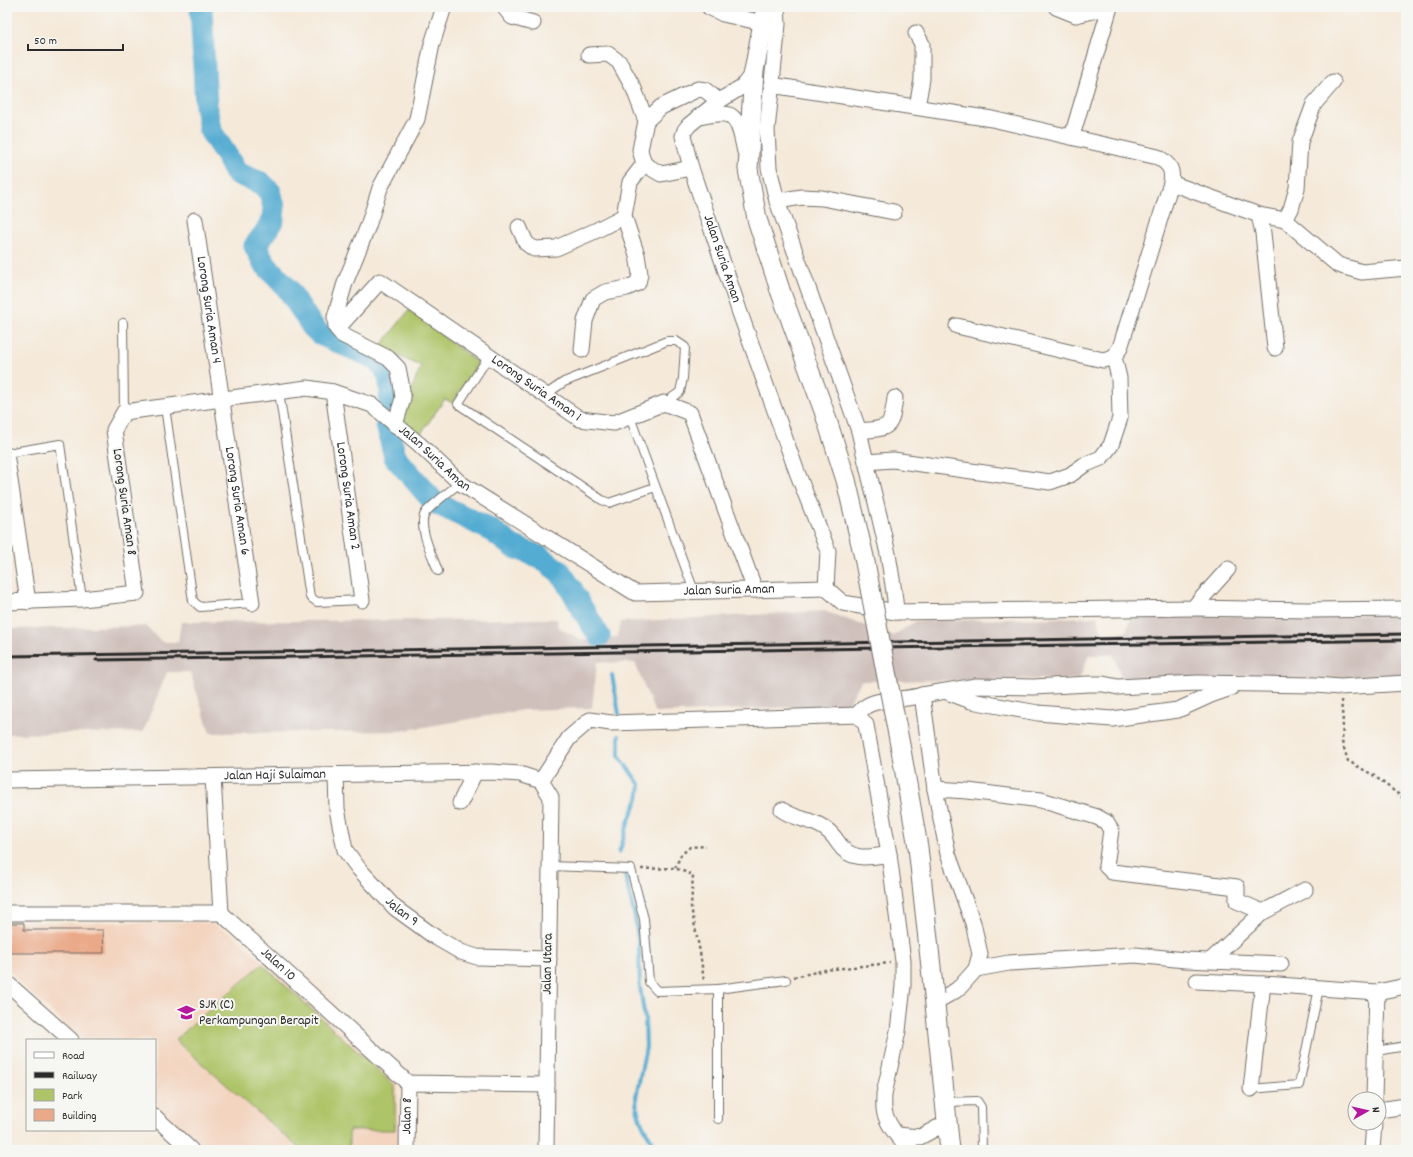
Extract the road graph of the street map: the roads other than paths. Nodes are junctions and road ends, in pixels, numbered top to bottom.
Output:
1 (444, 7) edge
2 (504, 7) edge
3 (709, 7) edge
4 (777, 7) edge
5 (1056, 7) edge
6 (1110, 7) edge
7 (764, 15) edge
8 (533, 23) dead end
9 (916, 33) dead end
10 (590, 55) dead end
11 (754, 71) junction
12 (1333, 82) dead end
13 (772, 85) junction
14 (719, 100) junction
15 (917, 107) junction
16 (698, 116) junction
17 (646, 121) junction
18 (1072, 136) junction
19 (644, 164) junction
20 (691, 168) junction
21 (748, 169) junction
22 (1171, 183) junction
23 (777, 201) junction
24 (894, 212) dead end
25 (1258, 215) junction
26 (624, 216) junction
27 (195, 220) dead end
28 (1285, 220) junction
29 (519, 227) dead end
30 (1406, 268) edge
31 (123, 323) dead end
32 (957, 326) dead end
33 (337, 329) junction
34 (1275, 348) dead end
35 (582, 350) dead end
36 (489, 356) junction
37 (1114, 357) junction
38 (279, 392) junction
39 (333, 392) junction
40 (545, 395) junction
41 (895, 398) dead end
42 (222, 399) junction
43 (664, 403) junction
44 (166, 407) junction
45 (124, 412) junction
46 (630, 417) junction
47 (395, 425) junction
48 (859, 431) junction
49 (7, 453) edge
50 (7, 460) edge
51 (866, 462) junction
52 (460, 483) junction
53 (655, 487) junction
54 (1228, 569) dead end
55 (438, 571) dead end
56 (826, 588) junction
57 (755, 590) junction
58 (694, 591) junction
59 (82, 599) junction
60 (362, 600) joint
61 (7, 602) edge
62 (28, 602) junction
63 (252, 603) joint
64 (1193, 608) junction
65 (1406, 609) edge
66 (896, 612) junction
67 (1406, 683) edge
68 (1244, 685) junction
69 (946, 692) junction
70 (922, 695) junction
71 (858, 715) junction
72 (475, 772) junction
73 (336, 775) junction
74 (213, 777) junction
75 (7, 780) edge
76 (541, 781) junction
77 (935, 789) junction
78 (460, 803) dead end
79 (782, 810) dead end
80 (889, 854) junction
81 (550, 866) junction
82 (1305, 890) dead end
83 (1263, 912) junction
84 (7, 913) edge
85 (221, 913) junction
86 (549, 959) junction
87 (1212, 960) junction
88 (1281, 964) dead end
89 (976, 969) junction
90 (786, 980) road end
91 (1197, 981) dead end
92 (7, 983) edge
93 (1263, 984) junction
94 (1406, 986) edge
95 (1319, 988) junction
96 (718, 989) junction
97 (1377, 992) junction
98 (934, 998) junction
99 (70, 1039) edge
100 (1406, 1046) edge
101 (1376, 1052) junction
102 (408, 1083) junction
103 (547, 1085) junction
104 (1251, 1089) joint
105 (1374, 1091) edge
106 (945, 1102) junction
107 (1406, 1106) edge
108 (1387, 1109) edge
109 (156, 1118) edge
110 (718, 1119) dead end
111 (946, 1123) junction
112 (1373, 1131) edge
113 (897, 1135) junction
114 (191, 1150) edge
115 (407, 1150) edge
116 (546, 1150) edge
117 (912, 1150) edge
118 (950, 1150) edge
119 (982, 1150) edge
120 (1372, 1150) edge

1 - 33 street
2 - 8 street
3 - 7 street
4 - 13 street
5 - 6 street
6 - 18 street
7 - 11 street
9 - 15 street
10 - 17 street
11 - 14 street, Jalan Suria Aman
11 - 21 street
12 - 28 street
13 - 15 street
13 - 23 street
14 - 16 street, Jalan Suria Aman
14 - 17 street
15 - 18 street
16 - 20 street, Jalan Suria Aman
16 - 21 street
17 - 19 street
18 - 22 street
19 - 20 street
19 - 26 street
20 - 56 street, Jalan Suria Aman
21 - 98 street, bridge
22 - 25 street
22 - 37 street
23 - 24 street
23 - 48 street
25 - 28 street
25 - 34 street
26 - 29 street
26 - 35 street
27 - 42 street, Lorong Suria Aman 4
28 - 30 street
31 - 45 lane
32 - 37 street
33 - 36 street, Lorong Suria Aman 1
33 - 47 street
36 - 40 street, Lorong Suria Aman 1
36 - 53 lane
37 - 51 street
38 - 39 street, Jalan Suria Aman
38 - 42 street, Jalan Suria Aman
38 - 60 lane
39 - 47 street, Jalan Suria Aman
39 - 60 street, Lorong Suria Aman 2
40 - 43 lane
40 - 46 street, Lorong Suria Aman 1
41 - 48 street
42 - 44 street, Jalan Suria Aman
42 - 63 street, Lorong Suria Aman 6
43 - 46 street, Lorong Suria Aman 1
43 - 57 street
44 - 45 street, Jalan Suria Aman
44 - 63 lane
45 - 59 street, Lorong Suria Aman 8
46 - 53 lane
47 - 52 street, Jalan Suria Aman
48 - 51 street
49 - 59 lane
50 - 62 street
51 - 66 street
52 - 55 lane
52 - 58 street, Jalan Suria Aman
53 - 58 lane
54 - 64 street
56 - 57 street, Jalan Suria Aman
56 - 66 street
57 - 58 street, Jalan Suria Aman
59 - 62 street
61 - 62 street
64 - 65 street
64 - 66 street
67 - 68 street
68 - 69 street
68 - 69 street
69 - 70 street
70 - 71 street
70 - 77 street
71 - 76 street
71 - 80 street
72 - 73 street, Jalan Haji Sulaiman
72 - 76 street, Jalan Haji Sulaiman
72 - 78 street
73 - 74 street, Jalan Haji Sulaiman
73 - 86 street, Jalan 9
74 - 75 street, Jalan Haji Sulaiman
74 - 85 street
76 - 81 street, Jalan Utara
77 - 83 street
77 - 89 street
79 - 80 street
80 - 113 street
81 - 86 street, Jalan Utara
81 - 96 lane
82 - 83 street
83 - 87 street
84 - 85 street
85 - 102 street, Jalan 10
86 - 103 street, Jalan Utara
87 - 88 street
87 - 89 street
89 - 98 street
90 - 96 lane
91 - 93 street
92 - 99 street
93 - 95 street
93 - 104 street
94 - 97 street
95 - 97 street
95 - 104 lane
96 - 110 lane
97 - 101 street
98 - 106 street
100 - 101 lane
101 - 105 street
102 - 103 street
102 - 115 street, Jalan 8
103 - 116 street, Jalan Utara
106 - 111 street
106 - 119 lane
107 - 108 street
109 - 114 street
111 - 113 street
111 - 118 street
112 - 120 street
113 - 117 street

